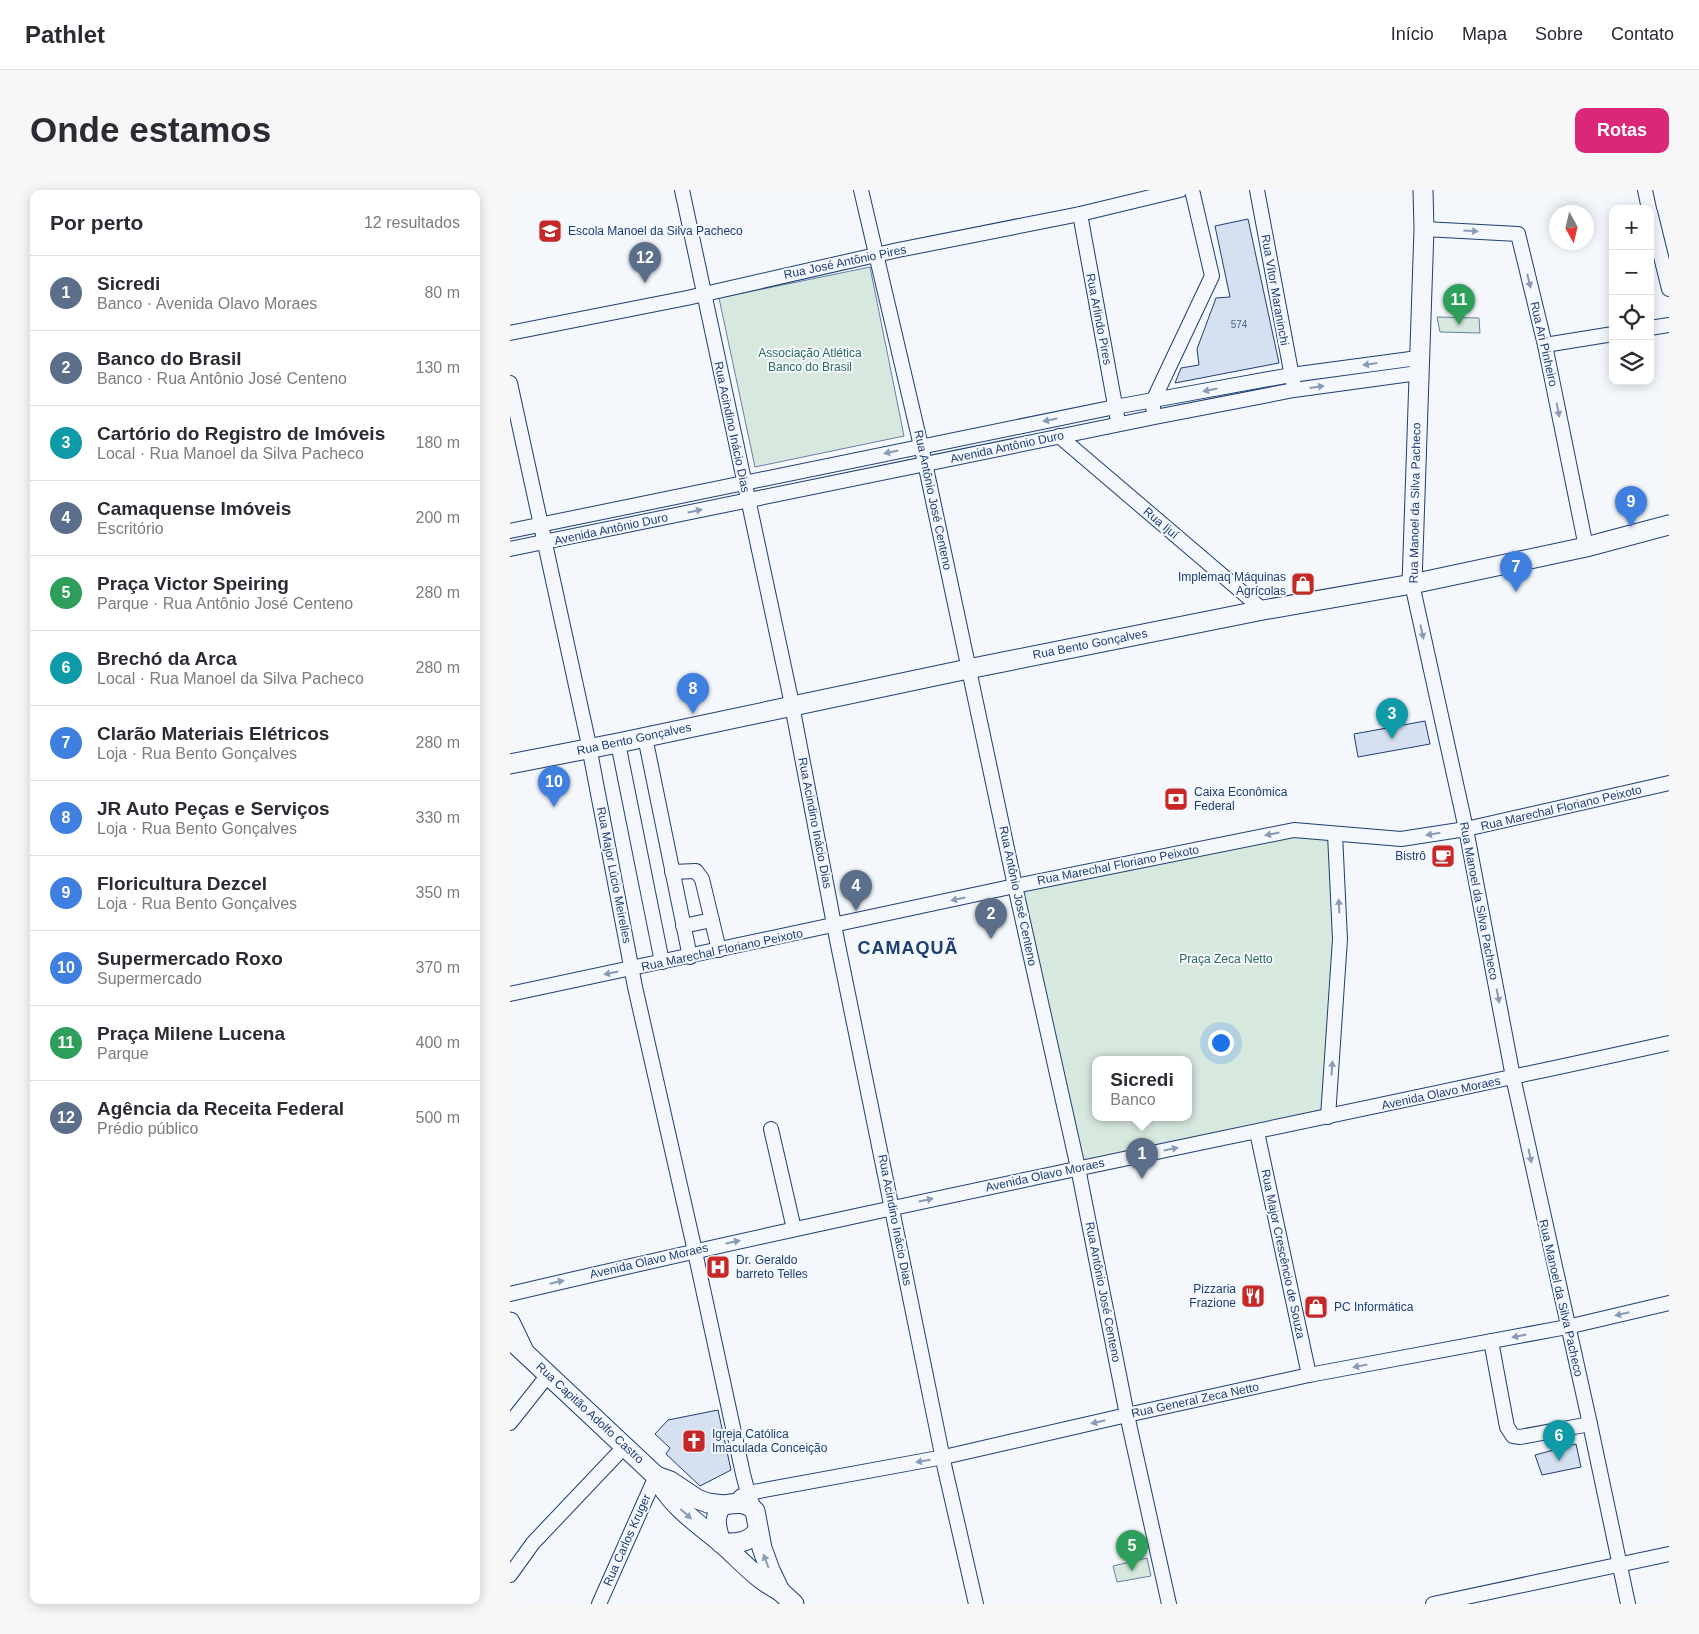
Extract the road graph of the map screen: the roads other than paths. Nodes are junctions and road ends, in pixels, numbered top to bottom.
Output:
1 (682, 190) edge
2 (861, 190) edge
3 (1180, 190) edge
4 (1192, 190) edge
5 (1257, 190) edge
6 (1422, 190) edge
7 (1645, 190) edge
8 (1649, 205) edge
9 (1080, 214) junction
10 (1654, 226) edge
11 (1424, 229) junction
12 (876, 255) junction
13 (1668, 283) edge
14 (704, 294) junction
15 (1669, 325) edge
16 (1654, 327) edge
17 (510, 333) edge
18 (1609, 335) edge
19 (1545, 345) junction
20 (1418, 365) junction
21 (1291, 375) junction
22 (510, 383) edge
23 (1294, 390) junction
24 (1153, 401) junction
25 (1115, 407) junction
26 (1154, 417) junction
27 (1118, 424) junction
28 (1059, 436) junction
29 (921, 446) junction
30 (925, 463) junction
31 (744, 483) junction
32 (748, 500) junction
33 (540, 525) junction
34 (1669, 525) edge
35 (510, 531) edge
36 (544, 543) junction
37 (1586, 547) junction
38 (510, 549) edge
39 (1412, 584) junction
40 (1263, 610) junction
41 (968, 668) junction
42 (792, 706) junction
43 (644, 738) junction
44 (618, 743) junction
45 (589, 749) junction
46 (510, 764) edge
47 (1669, 783) edge
48 (1466, 829) junction
49 (1335, 834) junction
50 (672, 872) junction
51 (1015, 886) junction
52 (712, 920) junction
53 (683, 926) junction
54 (835, 926) junction
55 (720, 950) junction
56 (690, 957) junction
57 (662, 962) junction
58 (631, 969) junction
59 (510, 994) edge
60 (1669, 1043) edge
61 (1513, 1077) junction
62 (1328, 1117) junction
63 (771, 1129) dead end
64 (1257, 1132) junction
65 (1078, 1168) junction
66 (892, 1207) junction
67 (794, 1229) junction
68 (695, 1250) junction
69 (510, 1294) edge
70 (1669, 1303) edge
71 (1567, 1327) junction
72 (513, 1334) edge
73 (1490, 1342) junction
74 (548, 1375) junction
75 (1309, 1375) junction
76 (1127, 1415) junction
77 (510, 1424) edge
78 (1590, 1424) junction
79 (625, 1446) junction
80 (944, 1458) junction
81 (656, 1476) junction
82 (748, 1493) junction
83 (724, 1505) junction
84 (755, 1511) junction
85 (758, 1530) junction
86 (721, 1543) junction
87 (1669, 1554) edge
88 (1619, 1564) junction
89 (510, 1575) edge
90 (780, 1591) junction
91 (598, 1604) edge
92 (794, 1604) edge
93 (976, 1604) edge
94 (1169, 1604) edge
95 (1433, 1604) edge
96 (1628, 1604) edge

1 - 14 street, Rua Acindino Inácio Dias
2 - 12 street, Rua Antônio José Centeno
3 - 9 street, Rua José Antônio Pires
4 - 24 street
5 - 21 street, Rua Vítor Maraninchi
6 - 11 main road, Rua Manoel da Silva Pacheco
7 - 8 street
9 - 12 street, Rua José Antônio Pires
9 - 25 street, Rua Arlindo Pires
10 - 13 street
11 -> 19 street, Rua Ari Pinheiro
11 - 20 main road, Rua Manoel da Silva Pacheco
12 - 14 street, Rua José Antônio Pires
12 - 29 street, Rua Antônio José Centeno
14 - 17 street, Rua José Antônio Pires
14 - 31 street, Rua Acindino Inácio Dias
15 - 16 street
18 - 19 street
19 -> 37 street, Rua Ari Pinheiro
20 -> 21 street, Avenida Antônio Duro
23 -> 20 street, Avenida Antônio Duro
20 - 39 main road, Rua Manoel da Silva Pacheco
21 - 23 street, Rua Vítor Maraninchi
21 -> 24 street, Avenida Antônio Duro
22 - 33 street, Rua Major Lúcio Meirelles
23 - 26 street, Avenida Antônio Duro
24 - 25 street, Avenida Antônio Duro
24 - 26 street
25 - 27 street, Rua Arlindo Pires
25 -> 29 street, Avenida Antônio Duro
26 - 27 street, Avenida Antônio Duro
27 - 28 street, Avenida Antônio Duro
28 - 30 street, Avenida Antônio Duro
28 - 40 street, Rua Ijuí
29 - 30 street, Rua Antônio José Centeno
29 -> 31 street, Avenida Antônio Duro
30 - 32 street, Avenida Antônio Duro
30 - 41 street, Rua Antônio José Centeno
31 - 32 street, Rua Acindino Inácio Dias
31 - 33 street, Avenida Antônio Duro
36 -> 32 street, Avenida Antônio Duro
32 - 42 street, Rua Acindino Inácio Dias
33 - 35 street, Avenida Antônio Duro
33 - 36 street, Rua Major Lúcio Meirelles
34 - 37 main road, Rua Bento Gonçalves
36 - 38 street, Avenida Antônio Duro
36 - 45 street, Rua Major Lúcio Meirelles
37 - 39 main road, Rua Bento Gonçalves
39 - 40 main road, Rua Bento Gonçalves
39 -> 48 street, Rua Manoel da Silva Pacheco
40 - 41 main road, Rua Bento Gonçalves
41 - 42 main road, Rua Bento Gonçalves
41 - 51 street, Rua Antônio José Centeno
42 - 43 main road, Rua Bento Gonçalves
42 - 54 street, Rua Acindino Inácio Dias
43 - 44 main road, Rua Bento Gonçalves
43 - 50 street
44 - 45 main road, Rua Bento Gonçalves
44 - 57 street
45 - 46 main road, Rua Bento Gonçalves
45 - 58 street, Rua Major Lúcio Meirelles
47 - 48 street, Rua Marechal Floriano Peixoto
48 -> 49 street, Rua Marechal Floriano Peixoto
48 -> 61 street, Rua Manoel da Silva Pacheco
49 -> 51 street, Rua Marechal Floriano Peixoto
62 -> 49 street
50 - 52 street
50 - 53 street
51 -> 54 street, Rua Marechal Floriano Peixoto
51 - 65 street, Rua Antônio José Centeno
52 - 53 street
52 - 55 street
53 - 56 street
54 - 55 street, Rua Marechal Floriano Peixoto
54 - 66 street, Rua Acindino Inácio Dias
55 - 56 street, Rua Marechal Floriano Peixoto
56 - 57 street, Rua Marechal Floriano Peixoto
57 - 58 street, Rua Marechal Floriano Peixoto
58 -> 59 street, Rua Marechal Floriano Peixoto
58 - 68 street, Rua Major Lúcio Meirelles
60 - 61 street, Avenida Olavo Moraes
61 - 62 street, Avenida Olavo Moraes
61 -> 71 street, Rua Manoel da Silva Pacheco
62 - 64 street, Avenida Olavo Moraes
63 - 67 street
65 -> 64 street, Avenida Olavo Moraes
64 - 75 street, Rua Major Crescêncio de Souza
66 -> 65 street, Avenida Olavo Moraes
65 - 76 street, Rua Antônio José Centeno
66 - 67 street, Avenida Olavo Moraes
66 - 80 street, Rua Acindino Inácio Dias
68 -> 67 street, Avenida Olavo Moraes
69 -> 68 street, Avenida Olavo Moraes
68 - 82 street, Rua Major Lúcio Meirelles
70 -> 71 street, Rua General Zeca Netto
71 -> 73 street, Rua General Zeca Netto
71 - 78 street, Rua Manoel da Silva Pacheco
72 - 74 main road, Rua Capitão Adolfo Castro
73 -> 75 street, Rua General Zeca Netto
73 - 78 street
74 - 77 street
74 - 79 main road, Rua Capitão Adolfo Castro
75 - 76 street, Rua General Zeca Netto
76 -> 80 street, Rua General Zeca Netto
76 - 94 street, Rua Antônio José Centeno
78 - 88 street, Rua Manoel da Silva Pacheco
79 - 81 main road, Rua Capitão Adolfo Castro
79 - 89 street
80 -> 82 street, Rua General Zeca Netto
80 - 93 street, Rua Acindino Inácio Dias
81 - 83 main road, Rua Capitão Adolfo Castro
81 -> 86 main road, Rua Capitão Adolfo Castro
81 - 91 street, Rua Carlos Kruger
82 - 83 street, Rua General Zeca Netto
82 - 84 street, Rua Major Lúcio Meirelles
83 - 84 main road
83 - 86 main road
84 - 85 main road
85 - 86 main road
90 -> 85 main road, Rua Capitão Adolfo Castro
86 - 90 main road, Rua Capitão Adolfo Castro
87 - 88 street
88 - 95 street
88 - 96 street, Rua Manoel da Silva Pacheco
90 - 92 main road, Rua Capitão Adolfo Castro

